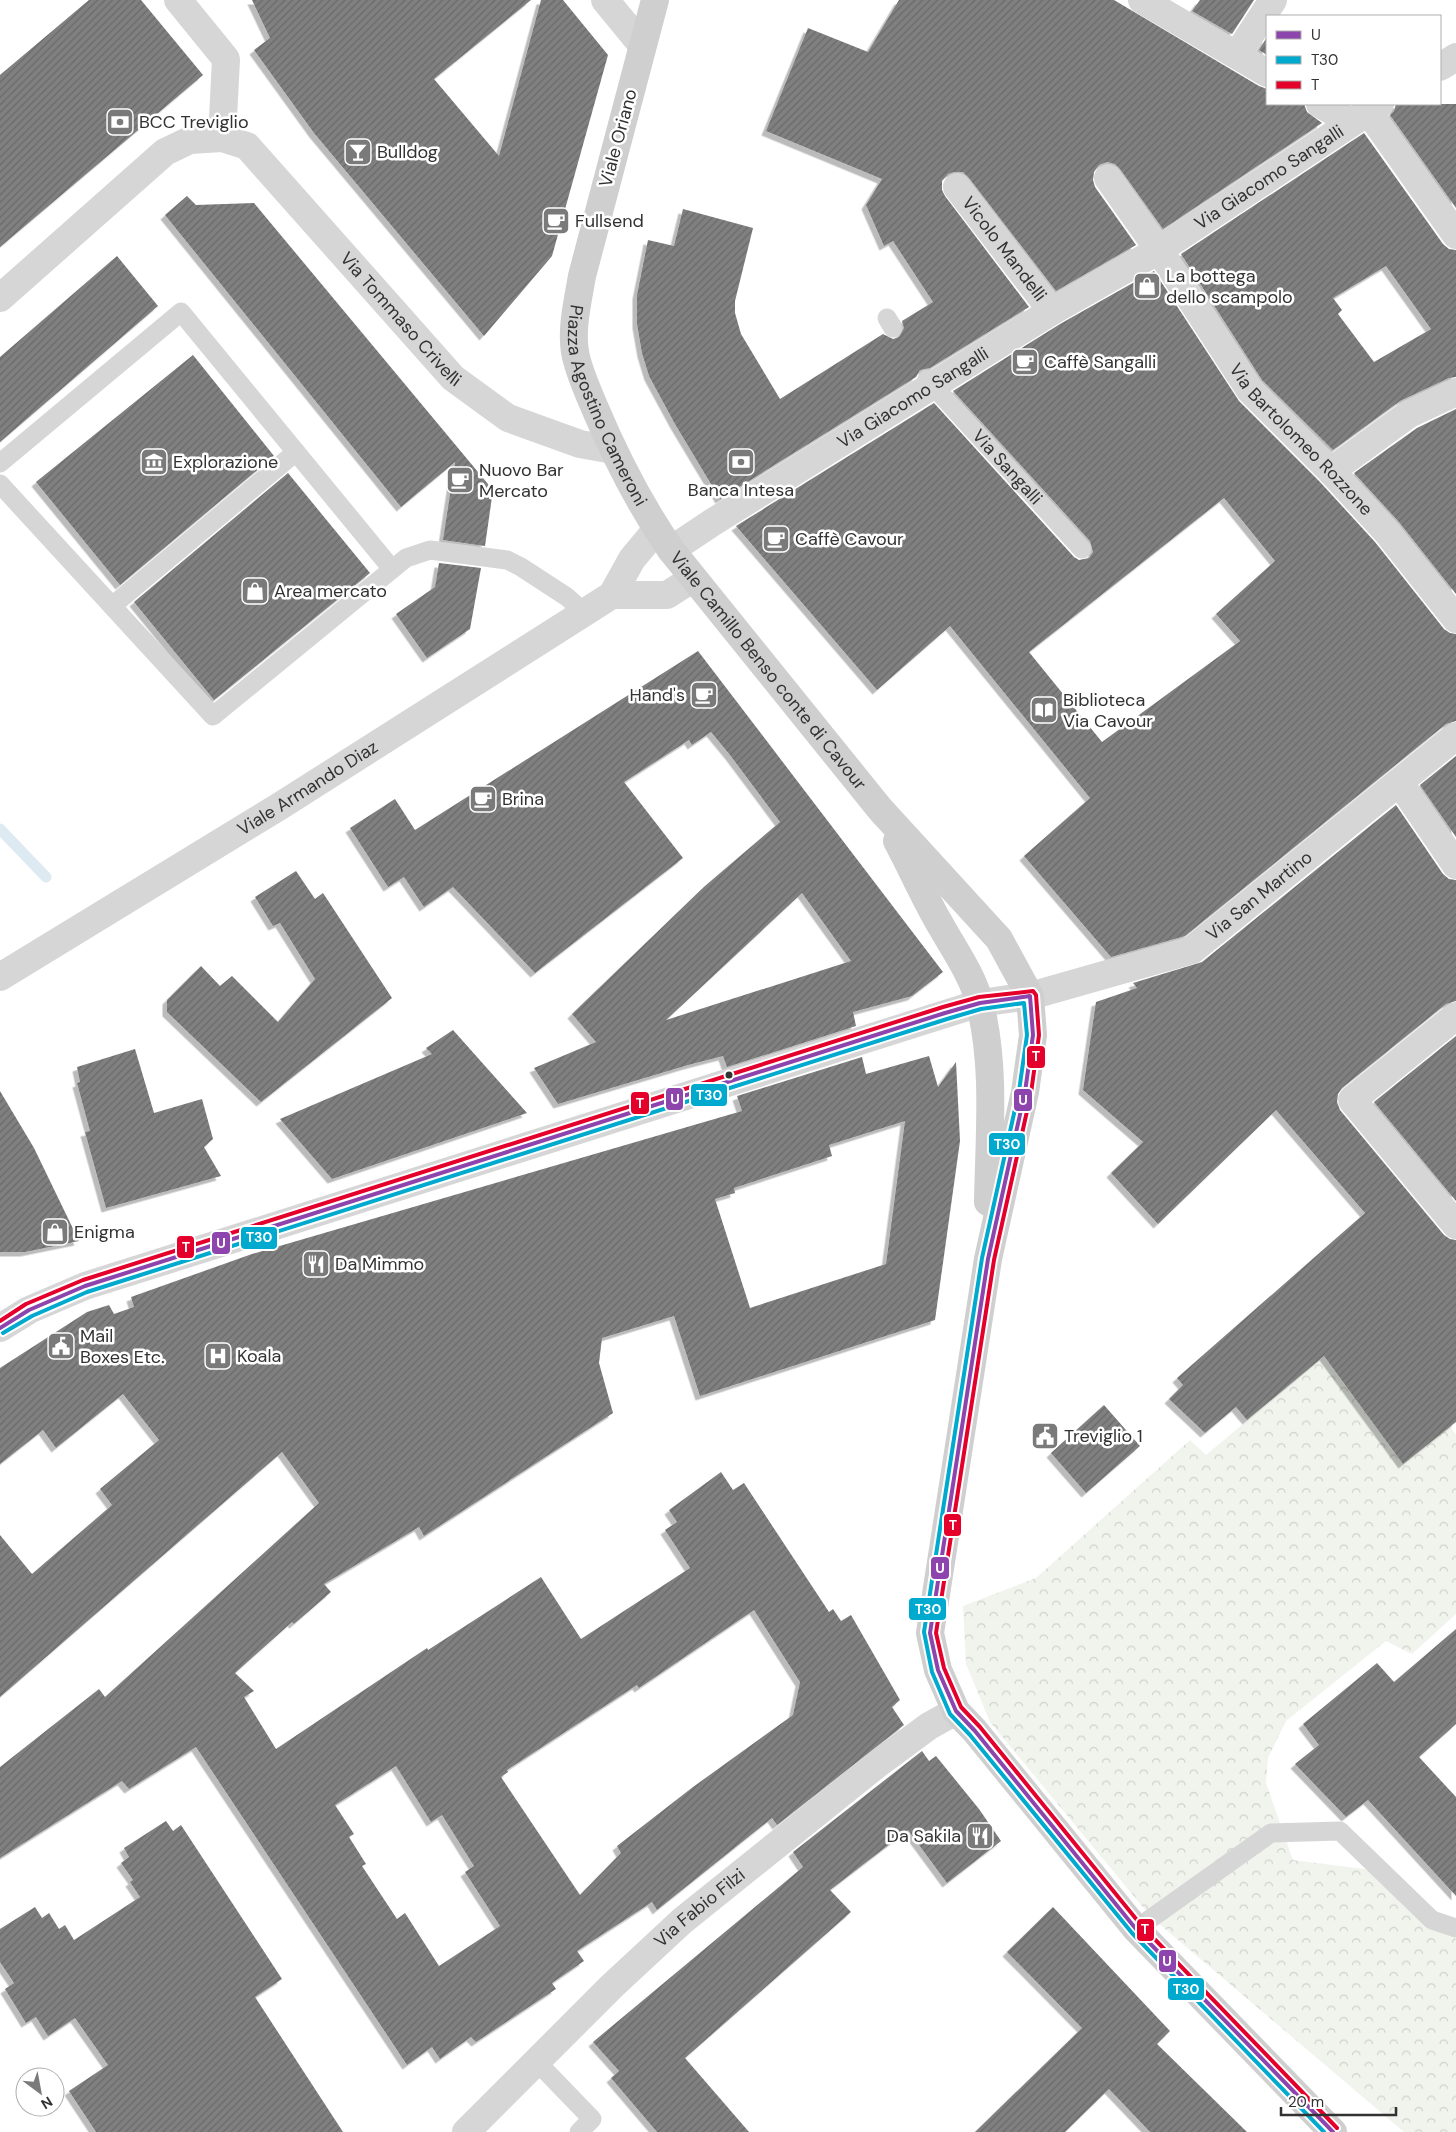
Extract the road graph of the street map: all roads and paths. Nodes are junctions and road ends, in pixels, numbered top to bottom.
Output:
1 (178, 0) edge
2 (605, 0) edge
3 (654, 0) edge
4 (1274, 0) edge
5 (1150, 5) edge
6 (642, 45) junction
7 (1237, 55) junction
8 (1456, 57) edge
9 (1441, 66) edge
10 (1266, 72) edge
11 (1326, 105) edge
12 (1367, 112) edge
13 (222, 138) junction
14 (1108, 178) dead end
15 (957, 187) dead end
16 (1456, 235) edge
17 (1158, 250) junction
18 (582, 276) joint
19 (0, 298) edge
20 (1052, 311) junction
21 (929, 382) junction
22 (1456, 392) edge
23 (613, 450) junction
24 (296, 452) junction
25 (0, 463) edge
26 (1331, 472) junction
27 (0, 484) edge
28 (664, 540) junction
29 (1082, 549) dead end
30 (392, 569) junction
31 (692, 579) junction
32 (612, 595) junction
33 (112, 606) junction
34 (585, 612) junction
35 (1456, 619) edge
36 (1456, 736) edge
37 (1400, 783) junction
38 (880, 809) junction
39 (1456, 865) edge
40 (0, 977) edge
41 (1030, 996) junction
42 (980, 1003) junction
43 (1456, 1016) edge
44 (1456, 1225) edge
45 (988, 1259) junction
46 (0, 1328) edge
47 (956, 1711) junction
48 (1456, 1928) edge
49 (1136, 1929) junction
50 (536, 2062) junction
51 (466, 2132) edge
52 (579, 2132) edge
53 (1333, 2132) edge

1 - 13 street
2 - 6 street
3 - 6 street, Viale Oriano
4 - 7 street
5 - 7 street
6 - 18 street, Viale Oriano
7 - 10 street
8 - 9 street
11 - 12 street
12 - 16 street
12 - 17 street, Via Giacomo Sangalli
13 - 19 street, Via Tommaso Crivelli
13 - 23 street, Via Tommaso Crivelli
14 - 17 street
15 - 20 street, Vicolo Mandelli
17 - 20 street, Via Giacomo Sangalli
17 - 26 street, Via Bartolomeo Rozzone
18 - 23 street, Piazza Agostino Cameroni
20 - 21 street, Via Giacomo Sangalli
21 - 28 street, Via Giacomo Sangalli
21 - 29 lane, Via Sangalli
22 - 26 street
23 - 28 street, Piazza Agostino Cameroni
24 - 25 lane
24 - 30 lane
24 - 33 lane
26 - 35 street, Via Bartolomeo Rozzone
27 - 33 lane
28 - 31 street, Viale Camillo Benso conte di Cavour
28 - 32 street, Viale Armando Diaz
30 - 33 lane
30 - 34 lane
31 - 32 street
31 - 38 street, Viale Camillo Benso conte di Cavour
32 - 34 street, Viale Armando Diaz
34 - 40 street, Viale Armando Diaz
36 - 37 street, Via San Martino
37 - 39 street
37 - 41 street, Via San Martino
38 - 41 street, Viale Camillo Benso conte di Cavour
38 - 42 street, Viale Camillo Benso conte di Cavour
41 - 42 street, Via San Martino
41 - 45 street
42 - 45 street, Viale Camillo Benso conte di Cavour
42 - 46 street, Via San Martino
43 - 44 street
45 - 47 street
47 - 49 street
47 - 50 street, Via Fabio Filzi
48 - 49 lane
49 - 53 street
50 - 51 street, Via Fabio Filzi
50 - 52 lane

